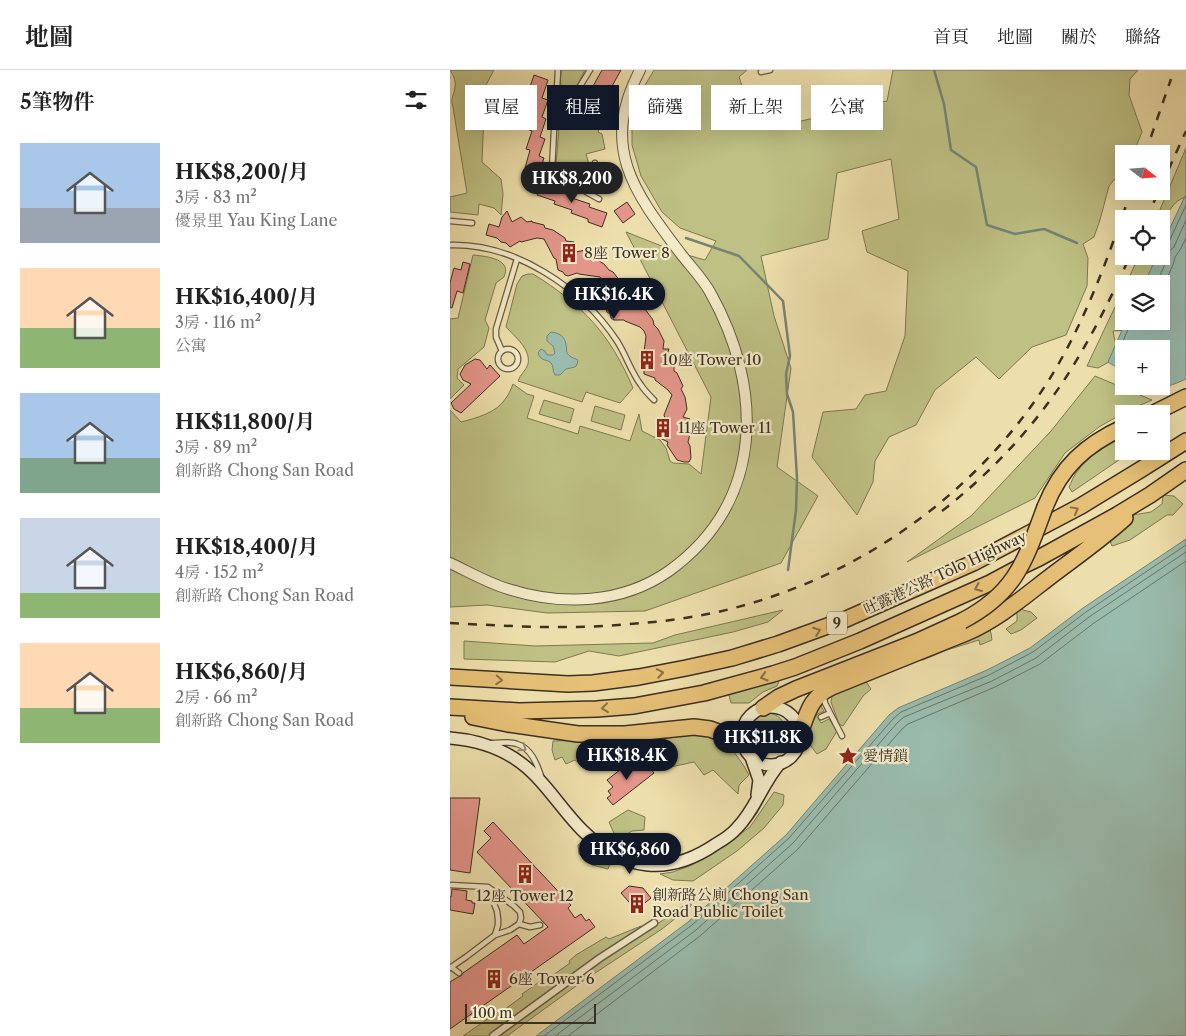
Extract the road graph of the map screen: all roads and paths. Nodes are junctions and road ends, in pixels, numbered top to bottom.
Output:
1 (558, 70) edge
2 (590, 70) edge
3 (640, 70) edge
4 (770, 70) edge
5 (761, 72) dead end
6 (557, 85) edge
7 (581, 85) edge
8 (619, 118) edge
9 (623, 119) junction
10 (554, 130) edge
11 (595, 163) dead end
12 (578, 188) junction
13 (599, 199) dead end
14 (450, 221) edge
15 (472, 223) dead end
16 (450, 245) edge
17 (517, 259) junction
18 (502, 350) junction
19 (1183, 399) edge
20 (654, 400) dead end
21 (1170, 405) edge
22 (1115, 432) edge
23 (1186, 441) edge
24 (1186, 470) edge
25 (1150, 495) junction
26 (450, 563) edge
27 (450, 676) edge
28 (823, 691) junction
29 (763, 708) junction
30 (450, 709) edge
31 (830, 713) junction
32 (821, 718) dead end
33 (799, 736) junction
34 (842, 736) dead end
35 (450, 738) edge
36 (742, 741) junction
37 (751, 757) junction
38 (781, 762) junction
39 (757, 799) junction
40 (450, 885) edge
41 (488, 888) junction
42 (654, 923) dead end
43 (519, 924) junction
44 (540, 925) dead end
45 (494, 935) junction
46 (450, 967) edge
47 (459, 973) dead end
48 (493, 1036) edge

1 - 6 lane
2 - 7 lane
3 - 9 street
4 - 5 lane
8 - 9 lane
9 - 26 street
10 - 12 lane
11 - 12 lane
12 - 13 lane
14 - 15 lane
16 - 17 lane
17 - 18 lane
17 - 20 lane
18 - 18 lane
19 - 21 highway
22 - 29 highway, bridge
27 -> 23 highway, 吐露港公路 Tolo Highway / 9
24 - 25 highway, 吐露港公路 Tolo Highway / 9
25 - 28 highway
25 -> 30 highway, 吐露港公路 Tolo Highway / 9
28 - 31 lane
28 - 33 highway
29 - 33 main road
29 - 36 main road
30 - 36 highway
31 - 32 lane
31 - 34 lane
33 - 38 main road
35 - 39 main road
36 - 37 main road
37 - 38 main road
37 - 39 main road
38 - 39 main road
40 - 41 lane
41 - 43 lane
41 - 45 lane
42 - 48 street
43 - 44 lane
43 - 45 lane
45 - 46 lane
46 - 47 lane

